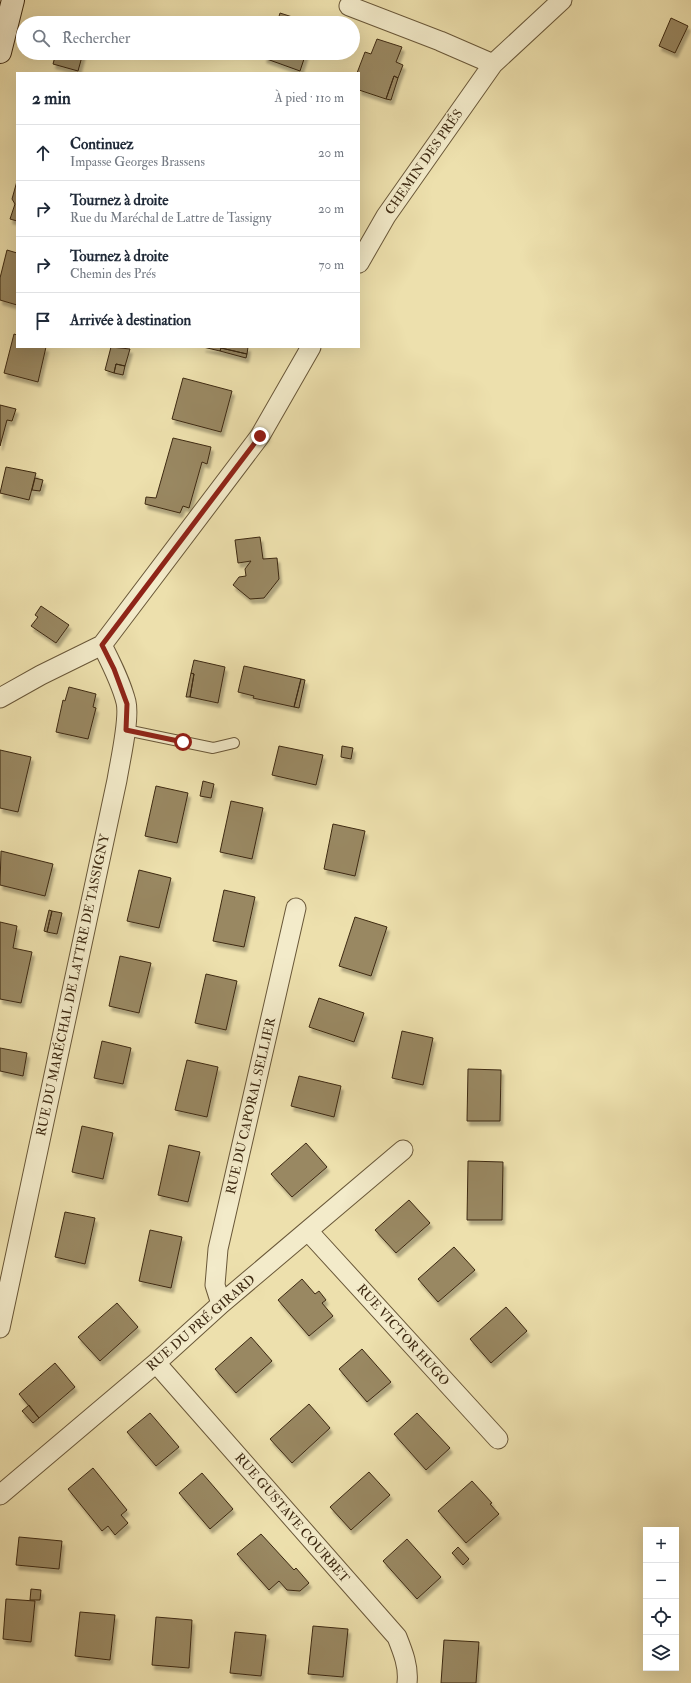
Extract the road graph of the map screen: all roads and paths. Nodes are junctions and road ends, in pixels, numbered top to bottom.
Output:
1 (13, 0) edge
2 (562, 0) edge
3 (349, 6) dead end
4 (0, 52) edge
5 (493, 64) junction
6 (360, 261) edge
7 (310, 348) edge
8 (102, 645) junction
9 (0, 698) edge
10 (126, 730) junction
11 (234, 743) dead end
12 (296, 908) dead end
13 (403, 1150) dead end
14 (308, 1231) junction
15 (222, 1304) junction
16 (0, 1328) edge
17 (156, 1364) junction
18 (498, 1439) dead end
19 (0, 1495) edge
20 (407, 1683) edge

1 - 4 main road
2 - 5 street, CHEMIN DES PRÉS
3 - 5 street
5 - 6 street, CHEMIN DES PRÉS
7 - 8 street
8 - 9 street
8 - 10 street, RUE DU MARÉCHAL DE LATTRE DE TASSIGNY
10 - 11 lane
10 - 16 street, RUE DU MARÉCHAL DE LATTRE DE TASSIGNY
12 - 15 street, RUE DU CAPORAL SELLIER
13 - 14 street, RUE DU PRÉ GIRARD
14 - 15 street, RUE DU PRÉ GIRARD
14 - 18 street, RUE VICTOR HUGO
15 - 17 street, RUE DU PRÉ GIRARD
17 - 19 street, RUE DU PRÉ GIRARD
17 - 20 street, RUE GUSTAVE COURBET

